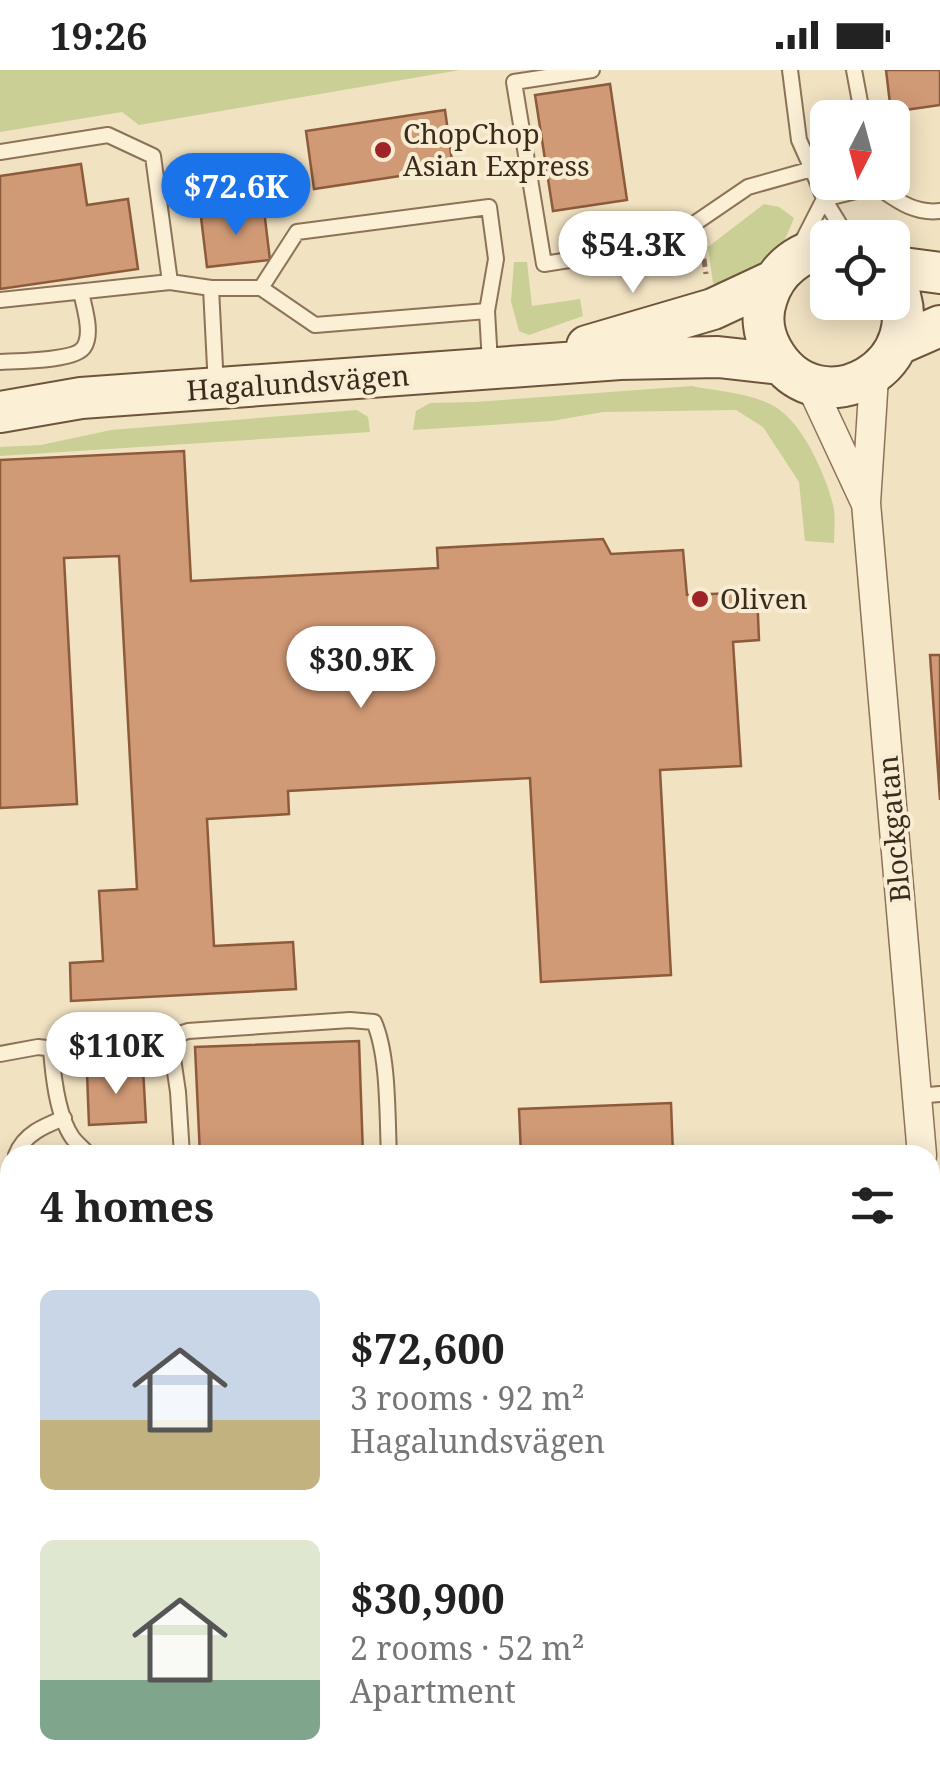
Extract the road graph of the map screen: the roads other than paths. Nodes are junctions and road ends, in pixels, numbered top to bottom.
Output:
1 (592, 70) edge
2 (790, 70) edge
3 (854, 70) edge
4 (860, 100) edge
5 (0, 152) edge
6 (810, 165) edge
7 (810, 170) edge
8 (824, 200) edge
9 (896, 200) edge
10 (940, 211) edge
11 (799, 261) edge
12 (910, 269) edge
13 (940, 273) edge
14 (170, 282) junction
15 (211, 288) junction
16 (261, 288) junction
17 (81, 292) junction
18 (0, 300) edge
19 (488, 310) junction
20 (906, 320) edge
21 (940, 326) edge
22 (901, 344) junction
23 (0, 362) edge
24 (503, 368) junction
25 (795, 374) junction
26 (874, 377) junction
27 (216, 389) junction
28 (0, 391) edge
29 (81, 398) junction
30 (0, 412) edge
31 (866, 503) junction
32 (170, 1038) junction
33 (51, 1048) junction
34 (0, 1054) edge
35 (928, 1095) edge
36 (64, 1118) junction
37 (22, 1145) edge
38 (80, 1145) edge
39 (181, 1145) edge
40 (388, 1145) edge
41 (923, 1145) edge

1 - 7 lane
2 - 6 lane
3 - 4 lane
5 - 14 lane
8 - 11 lane
9 - 10 lane
11 - 24 street, Hagalundsvägen
11 - 25 street
12 - 13 street
14 - 15 lane
14 - 17 lane
15 - 16 lane
15 - 27 lane
16 - 19 lane
16 - 19 lane
17 - 18 lane
17 - 23 lane
19 - 24 lane
20 - 22 street
21 - 22 street
22 - 26 street
24 - 25 street, Hagalundsvägen
24 - 27 street, Hagalundsvägen
25 - 26 street, Hagalundsvägen
25 - 31 street, Blockgatan
26 - 31 street, Blockgatan
27 - 29 street, Hagalundsvägen
28 - 29 street, Hagalundsvägen
29 - 30 street, Hagalundsvägen
31 - 35 street, Blockgatan
32 - 33 lane
32 - 39 lane
32 - 40 lane
33 - 34 lane
33 - 36 lane
35 - 41 street, Blockgatan
36 - 37 lane
36 - 38 lane

